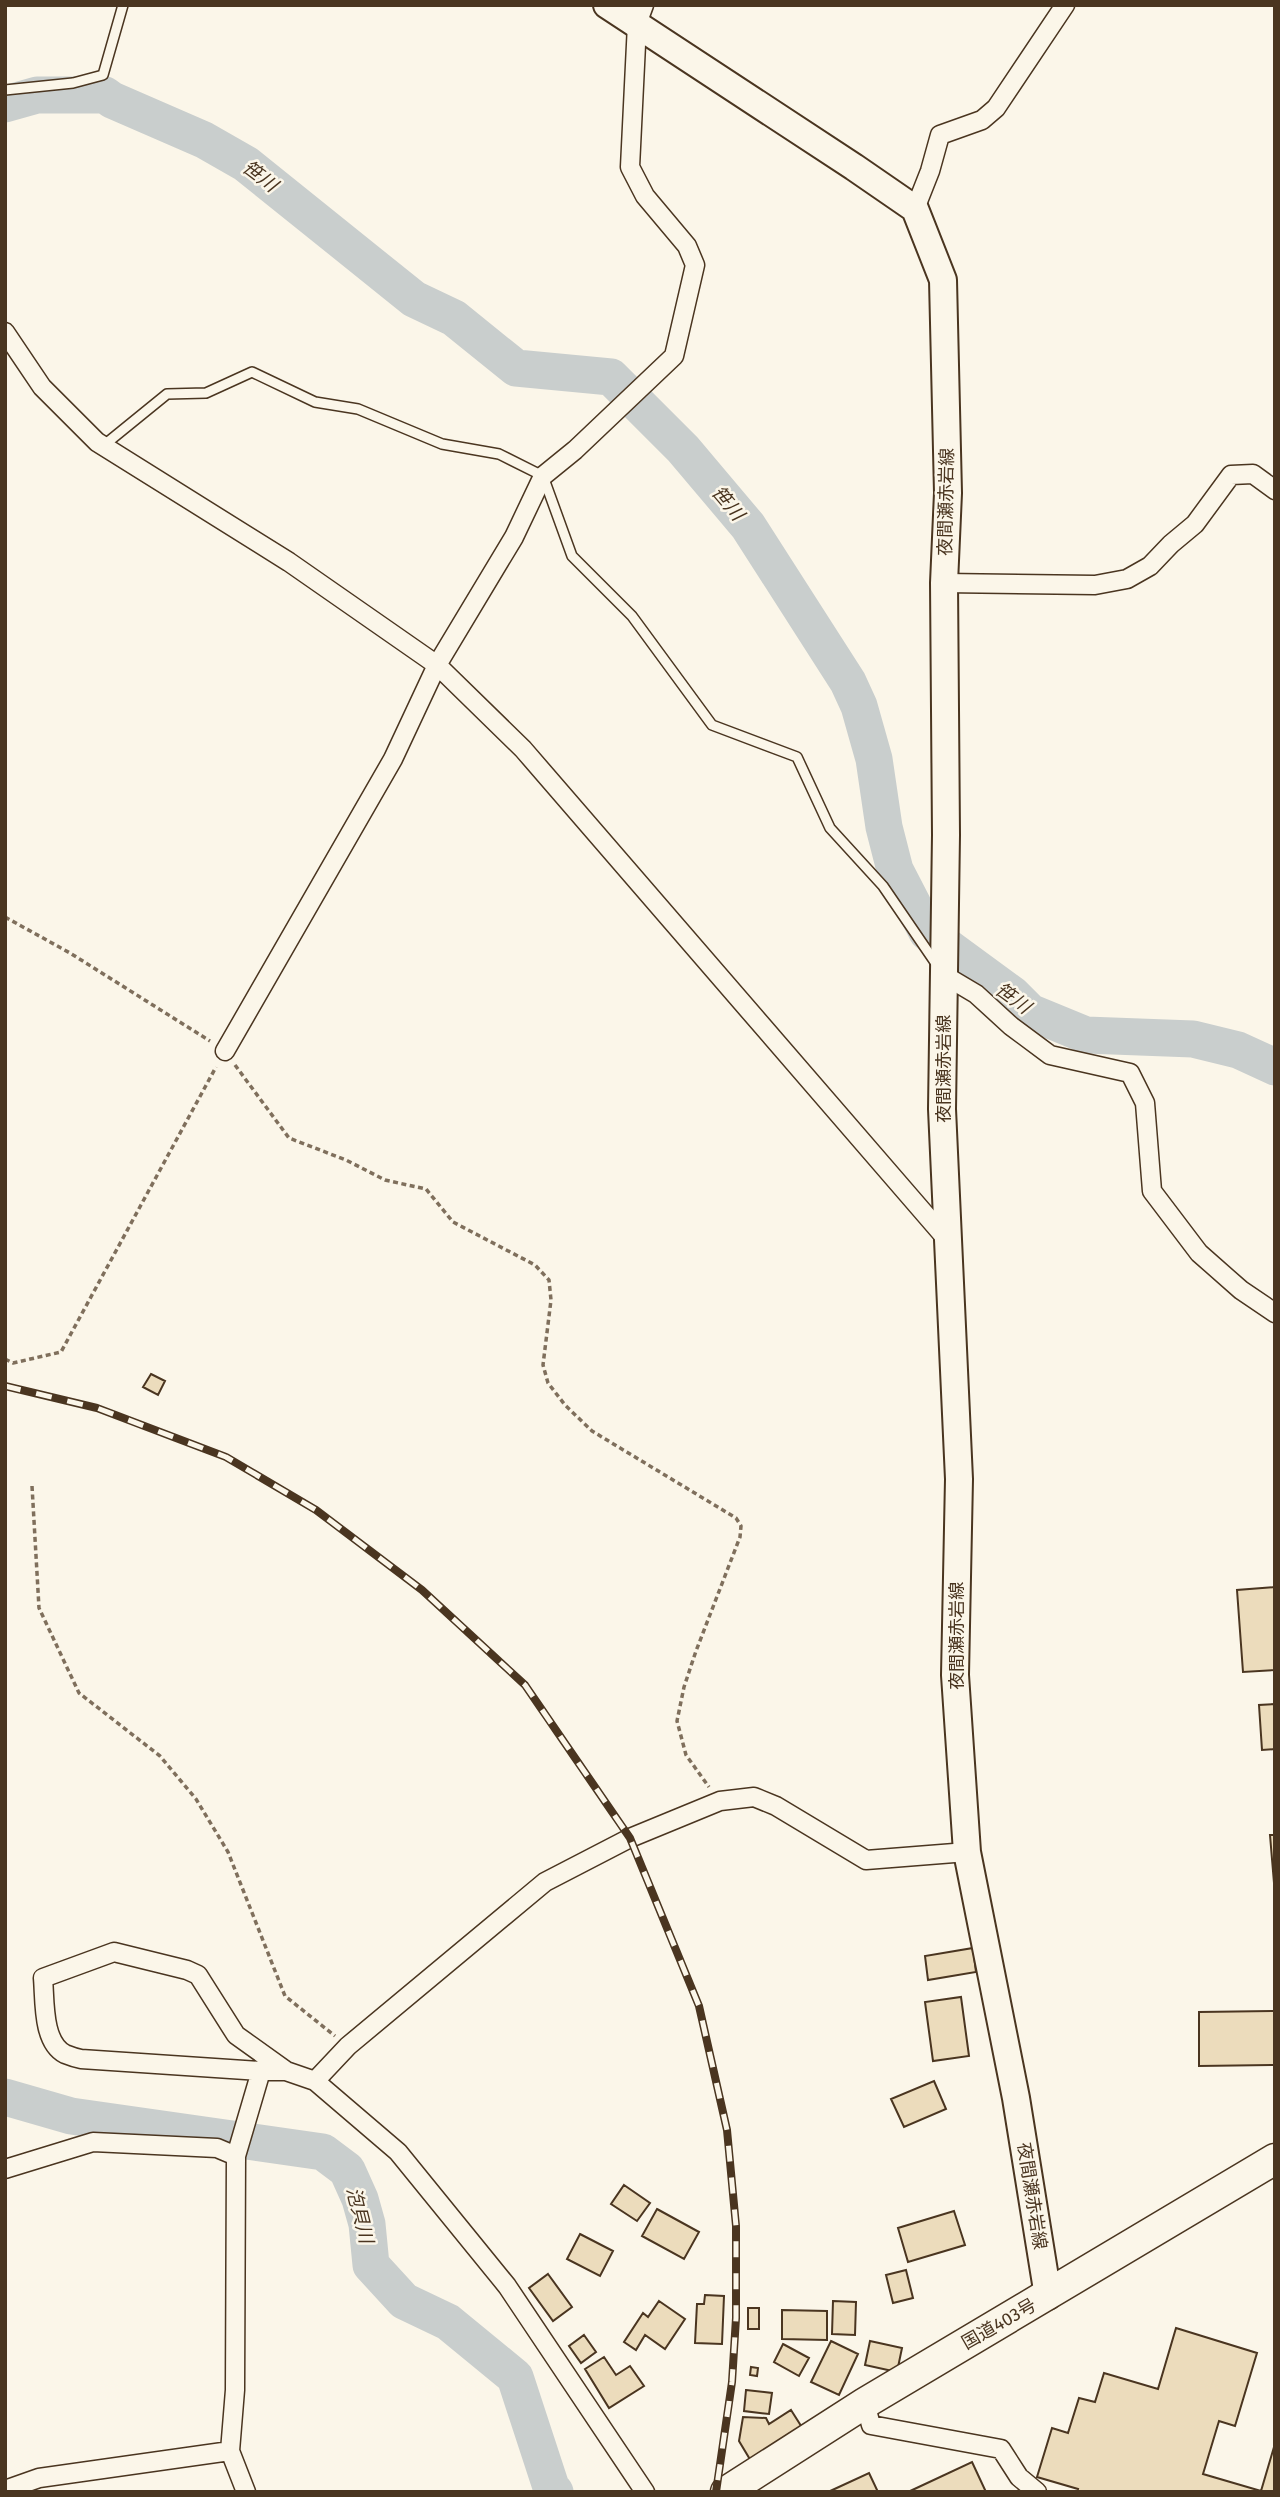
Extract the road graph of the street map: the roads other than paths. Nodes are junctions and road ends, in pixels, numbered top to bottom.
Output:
1 (122, 5) edge
2 (607, 5) edge
3 (1065, 5) edge
4 (640, 15) edge
5 (5, 90) edge
6 (915, 209) junction
7 (5, 332) edge
8 (103, 446) junction
9 (543, 476) junction
10 (1275, 490) edge
11 (944, 583) junction
12 (437, 665) junction
13 (944, 967) junction
14 (225, 1051) road end
15 (950, 1243) junction
16 (1275, 1313) edge
17 (967, 1852) junction
18 (261, 2071) junction
19 (286, 2071) junction
20 (315, 2081) junction
21 (238, 2153) junction
22 (1275, 2160) edge
23 (5, 2169) edge
24 (1048, 2296) junction
25 (865, 2403) junction
26 (230, 2451) junction
27 (5, 2490) edge
28 (246, 2492) edge
29 (645, 2492) edge
30 (726, 2492) edge
31 (1037, 2492) edge

1 - 5 lane
2 - 4 main road
3 - 6 street
4 - 6 main road
4 - 9 street
6 - 11 main road, 夜間瀬赤岩線
7 - 8 street
8 - 9 lane
8 - 12 street
9 - 12 street
9 - 13 lane
10 - 11 street
11 - 13 main road, 夜間瀬赤岩線
12 - 14 street
12 - 15 street
13 - 15 main road, 夜間瀬赤岩線
13 - 16 street
15 - 17 main road, 夜間瀬赤岩線
17 - 20 street
17 - 24 main road, 夜間瀬赤岩線
18 - 19 street
18 - 19 street
18 - 21 street
19 - 20 street
20 - 29 street
21 - 23 street
21 - 26 street
22 - 24 highway, 国道403号
24 - 25 highway, 国道403号
25 - 30 highway, 国道403号
25 - 31 street
26 - 27 street
26 - 28 street

